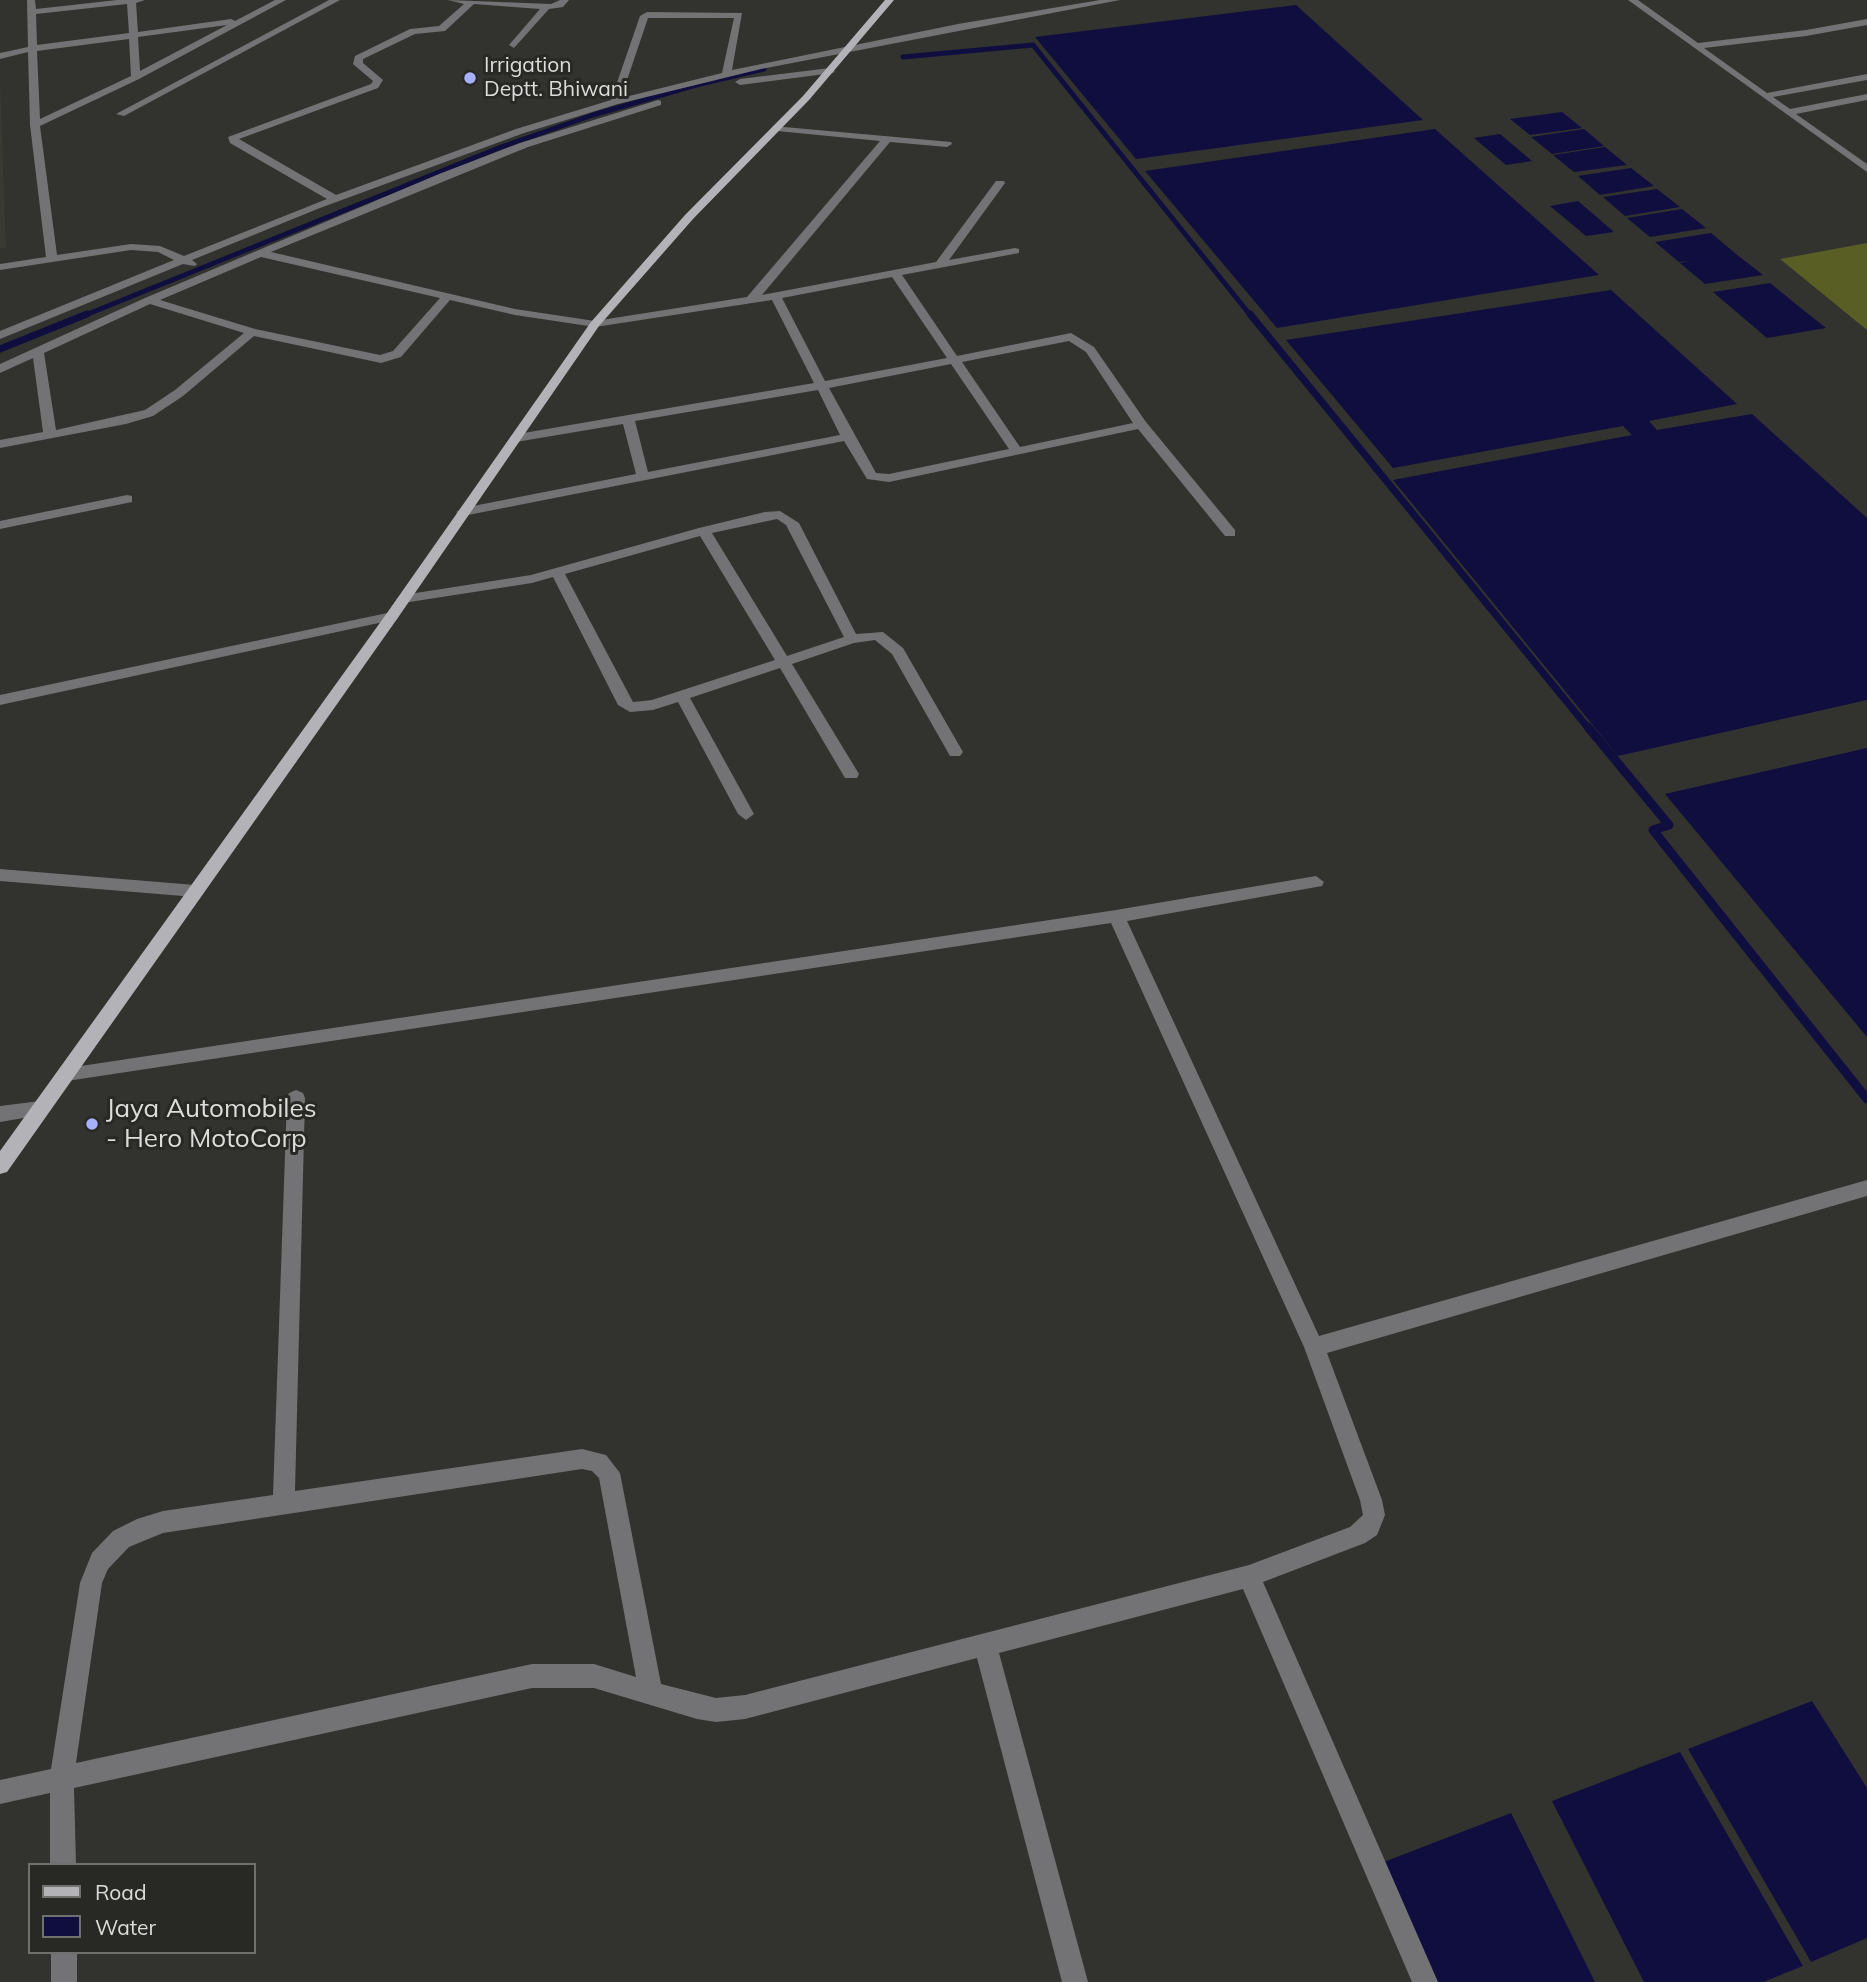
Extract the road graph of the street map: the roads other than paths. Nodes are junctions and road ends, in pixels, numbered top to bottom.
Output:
1 (31, 0) edge
2 (282, 0) edge
3 (336, 0) edge
4 (452, 0) edge
5 (565, 0) edge
6 (890, 0) edge
7 (1116, 0) edge
8 (1632, 0) edge
9 (136, 1) edge
10 (474, 1) edge
11 (546, 7) junction
12 (32, 12) junction
13 (244, 20) junction
14 (1867, 22) edge
15 (132, 35) junction
16 (514, 45) dead end
17 (1695, 46) junction
18 (31, 49) junction
19 (847, 50) junction
20 (0, 56) edge
21 (830, 71) junction
22 (726, 74) junction
23 (1867, 76) edge
24 (136, 77) junction
25 (1764, 96) junction
26 (1867, 97) edge
27 (615, 102) junction
28 (1789, 112) junction
29 (121, 114) dead end
30 (35, 125) junction
31 (777, 128) junction
32 (887, 139) junction
33 (947, 144) dead end
34 (1867, 169) edge
35 (1000, 183) dead end
36 (335, 199) junction
37 (1015, 251) dead end
38 (259, 253) junction
39 (52, 257) junction
40 (184, 260) junction
41 (940, 265) junction
42 (0, 267) edge
43 (203, 270) junction
44 (895, 273) junction
45 (775, 295) junction
46 (447, 297) junction
47 (149, 300) junction
48 (751, 300) junction
49 (595, 324) junction
50 (252, 332) junction
51 (0, 335) edge
52 (38, 352) junction
53 (953, 358) junction
54 (0, 369) edge
55 (820, 386) junction
56 (628, 420) junction
57 (1141, 425) junction
58 (50, 435) junction
59 (848, 437) junction
60 (516, 438) junction
61 (0, 444) edge
62 (1015, 449) junction
63 (642, 477) junction
64 (127, 499) dead end
65 (463, 512) junction
66 (0, 525) edge
67 (704, 531) junction
68 (1230, 533) dead end
69 (558, 573) junction
70 (403, 599) junction
71 (392, 616) junction
72 (852, 639) junction
73 (784, 663) junction
74 (682, 696) junction
75 (0, 699) edge
76 (956, 752) dead end
77 (851, 774) dead end
78 (746, 814) dead end
79 (0, 875) edge
80 (1316, 882) dead end
81 (195, 891) junction
82 (1116, 916) junction
83 (67, 1074) junction
84 (296, 1098) dead end
85 (40, 1109) junction
86 (0, 1114) edge
87 (0, 1166) edge
88 (1867, 1188) edge
89 (1314, 1347) junction
90 (284, 1504) junction
91 (1249, 1576) junction
92 (985, 1645) junction
93 (651, 1694) junction
94 (62, 1779) junction
95 (0, 1792) edge
96 (63, 1863) edge
97 (64, 1954) edge
98 (64, 1982) edge
99 (1075, 1982) edge
100 (1425, 1982) edge

1 - 12 street
2 - 13 street
3 - 29 street
4 - 10 street
5 - 11 street
6 - 19 main road
7 - 19 street
8 - 17 street
9 - 12 street
9 - 15 street
10 - 11 street
10 - 36 street
11 - 16 street
12 - 18 street
13 - 15 street
13 - 24 street
14 - 17 street
15 - 18 street
15 - 24 street
17 - 25 street
18 - 20 street
18 - 30 street
19 - 21 main road
19 - 22 street
21 - 31 main road
21 - 38 street
22 - 27 street
22 - 27 street
23 - 25 street
24 - 30 street
25 - 28 street
26 - 28 street
27 - 36 street
28 - 34 street
30 - 39 street
31 - 32 street
31 - 49 main road
32 - 33 street
32 - 48 street
35 - 41 street
36 - 40 street
37 - 41 street
38 - 43 street
38 - 46 street
39 - 40 street
39 - 42 street
40 - 43 street
40 - 51 street
41 - 44 street
43 - 47 street
44 - 45 street
44 - 53 street
45 - 48 street
45 - 55 street
46 - 49 street
46 - 50 street
47 - 50 street
47 - 52 street
48 - 49 street
49 - 60 main road
50 - 58 street
52 - 54 street
52 - 58 street
53 - 55 street
53 - 57 street
53 - 62 street
55 - 56 street
55 - 59 street
56 - 60 street
56 - 63 street
57 - 62 street
57 - 68 street
58 - 61 street
59 - 62 street
59 - 63 street
60 - 65 main road
63 - 65 street
64 - 66 street
65 - 70 main road
67 - 69 street
67 - 72 street
67 - 73 street
69 - 70 street
69 - 74 street
70 - 71 main road
71 - 75 street
71 - 81 main road
72 - 73 street
72 - 76 street
73 - 74 street
73 - 77 street
74 - 78 street
79 - 81 street
80 - 82 street
81 - 83 main road
82 - 83 street
82 - 89 street
83 - 85 main road
84 - 90 street
85 - 86 street
85 - 87 main road
88 - 89 street
89 - 91 street
90 - 93 street
90 - 94 street
91 - 92 street
91 - 100 street
92 - 93 street
92 - 99 street
93 - 94 street
94 - 95 street
94 - 96 street
97 - 98 street

